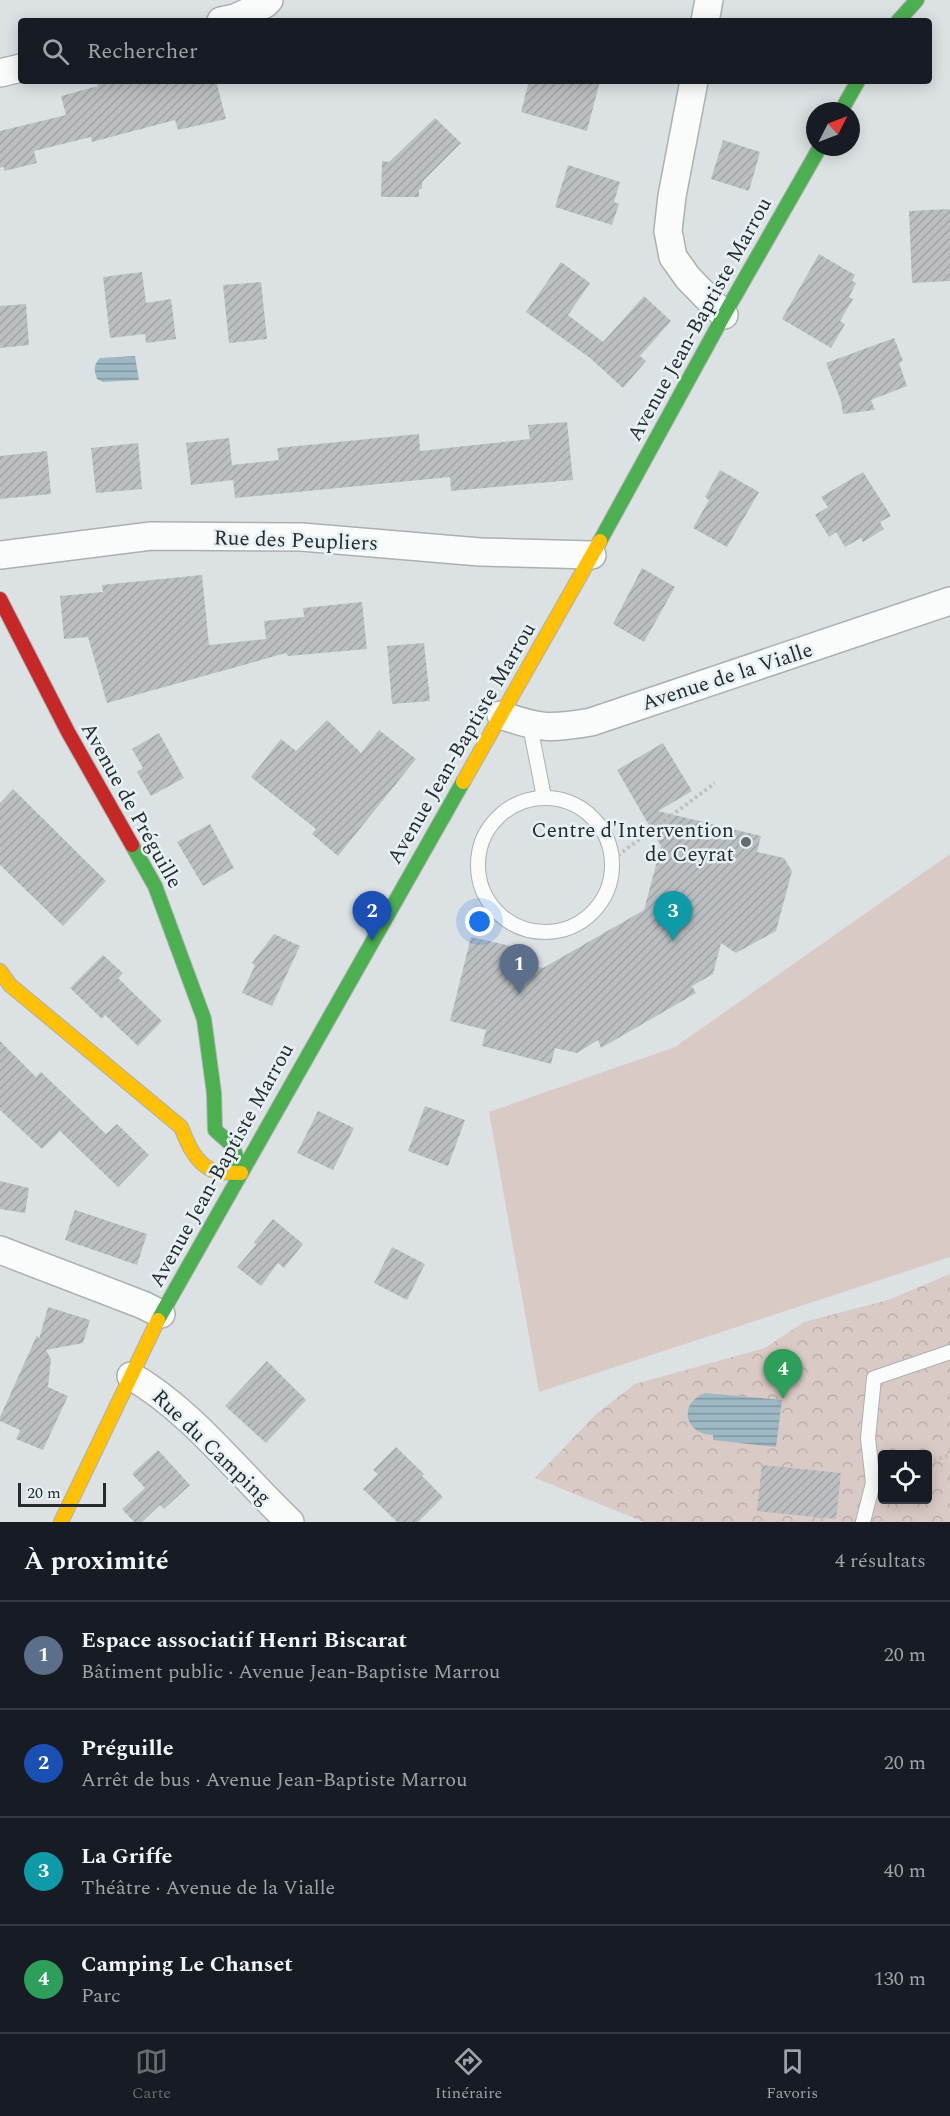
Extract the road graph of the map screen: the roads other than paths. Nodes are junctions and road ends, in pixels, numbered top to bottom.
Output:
1 (269, 0) edge
2 (709, 0) edge
3 (916, 0) edge
4 (235, 18) edge
5 (706, 18) edge
6 (901, 18) edge
7 (18, 69) edge
8 (0, 73) edge
9 (693, 84) edge
10 (856, 84) edge
11 (846, 102) edge
12 (815, 156) edge
13 (724, 315) junction
14 (0, 555) edge
15 (592, 555) junction
16 (0, 599) edge
17 (950, 601) edge
18 (501, 715) junction
19 (530, 726) junction
20 (544, 797) junction
21 (3, 980) edge
22 (181, 1127) junction
23 (214, 1130) junction
24 (241, 1173) junction
25 (0, 1250) edge
26 (161, 1314) junction
27 (950, 1352) edge
28 (131, 1376) junction
29 (61, 1522) edge
30 (290, 1522) edge
31 (863, 1522) edge

1 - 4 street
2 - 5 street
3 - 6 main road
7 - 8 street
9 - 13 street
10 - 11 main road
12 - 13 main road, Avenue Jean-Baptiste Marrou
13 - 15 main road, Avenue Jean-Baptiste Marrou
14 - 15 street, Rue des Peupliers
15 - 18 main road, Avenue Jean-Baptiste Marrou
16 - 23 main road, Avenue de Préguille
17 - 19 street, Avenue de la Vialle
18 - 19 street, Avenue de la Vialle
18 - 24 main road, Avenue Jean-Baptiste Marrou
19 - 20 lane
20 - 20 lane
21 - 22 main road
22 - 23 street
22 - 24 main road
23 - 24 main road
24 - 26 main road, Avenue Jean-Baptiste Marrou
25 - 26 street
26 - 28 main road, Avenue Jean-Baptiste Marrou
27 - 31 lane
28 - 29 main road, Avenue Jean-Baptiste Marrou
28 - 30 street, Rue du Camping

